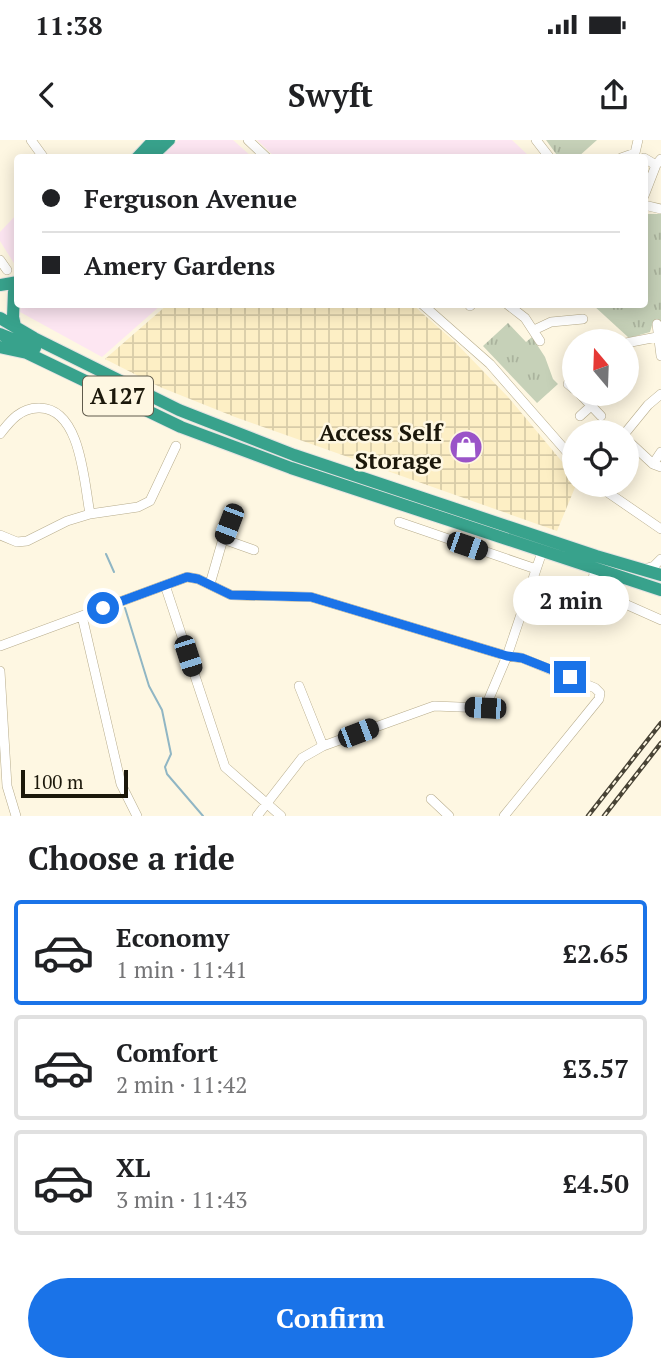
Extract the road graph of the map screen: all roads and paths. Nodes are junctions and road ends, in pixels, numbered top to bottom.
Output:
1 (154, 140) edge
2 (169, 140) edge
3 (248, 140) edge
4 (536, 140) edge
5 (141, 154) edge
6 (154, 154) edge
7 (263, 154) edge
8 (548, 154) edge
9 (658, 162) edge
10 (648, 186) edge
11 (0, 260) edge
12 (7, 270) dead end
13 (14, 288) edge
14 (0, 306) edge
15 (14, 307) edge
16 (427, 308) edge
17 (512, 308) edge
18 (0, 318) edge
19 (583, 319) dead end
20 (657, 324) dead end
21 (15, 326) junction
22 (534, 330) junction
23 (0, 334) edge
24 (657, 337) junction
25 (639, 340) edge
26 (540, 341) dead end
27 (0, 346) edge
28 (661, 356) edge
29 (99, 380) junction
30 (661, 394) edge
31 (591, 406) joint
32 (179, 410) junction
33 (580, 416) dead end
34 (601, 416) dead end
35 (636, 420) edge
36 (181, 427) junction
37 (0, 434) edge
38 (176, 446) dead end
39 (562, 446) edge
40 (639, 450) edge
41 (661, 452) edge
42 (657, 465) edge
43 (613, 497) edge
44 (235, 509) dead end
45 (90, 514) junction
46 (399, 522) dead end
47 (661, 528) edge
48 (0, 535) edge
49 (223, 539) junction
50 (254, 551) dead end
51 (542, 552) junction
52 (661, 559) edge
53 (536, 569) junction
54 (595, 570) junction
55 (643, 570) junction
56 (661, 575) edge
57 (210, 584) junction
58 (166, 585) junction
59 (661, 590) edge
60 (82, 616) junction
61 (661, 620) edge
62 (0, 646) edge
63 (507, 656) junction
64 (0, 671) edge
65 (299, 686) dead end
66 (323, 746) junction
67 (4, 788) edge
68 (431, 799) dead end
69 (266, 803) junction
70 (16, 816) edge
71 (136, 816) edge
72 (257, 816) edge
73 (281, 816) edge
74 (449, 816) edge
75 (504, 816) edge

1 - 5 highway
2 - 6 highway
3 - 7 street
4 - 8 street
9 - 10 street
11 - 12 street
13 - 14 highway
15 - 21 highway
16 - 39 street
17 - 22 street
18 - 21 highway, A127
19 - 22 street
20 - 24 street
21 - 32 highway, A127
22 - 26 street
23 - 29 highway, A127
24 - 25 street
24 - 28 street
27 - 36 highway, A127
29 - 32 highway, A127
29 - 36 highway, A127
30 - 35 street
31 - 33 street
31 - 34 street
32 - 55 highway, A127
36 - 51 highway, A127
37 - 45 street
38 - 45 street
40 - 42 street
41 - 42 street
43 - 47 street
44 - 49 street
45 - 48 street
46 - 53 street
49 - 50 street
49 - 57 street
51 - 53 street
51 - 54 highway, A127
52 - 55 street
53 - 63 street
54 - 59 highway, A127
54 - 61 street
55 - 56 highway, A127
57 - 58 street
57 - 63 street
58 - 60 street
58 - 69 street
60 - 62 street
60 - 71 street
63 - 66 street
63 - 75 street
64 - 67 street
65 - 66 street
66 - 69 street
67 - 70 street
68 - 74 street
69 - 72 street
69 - 73 street

